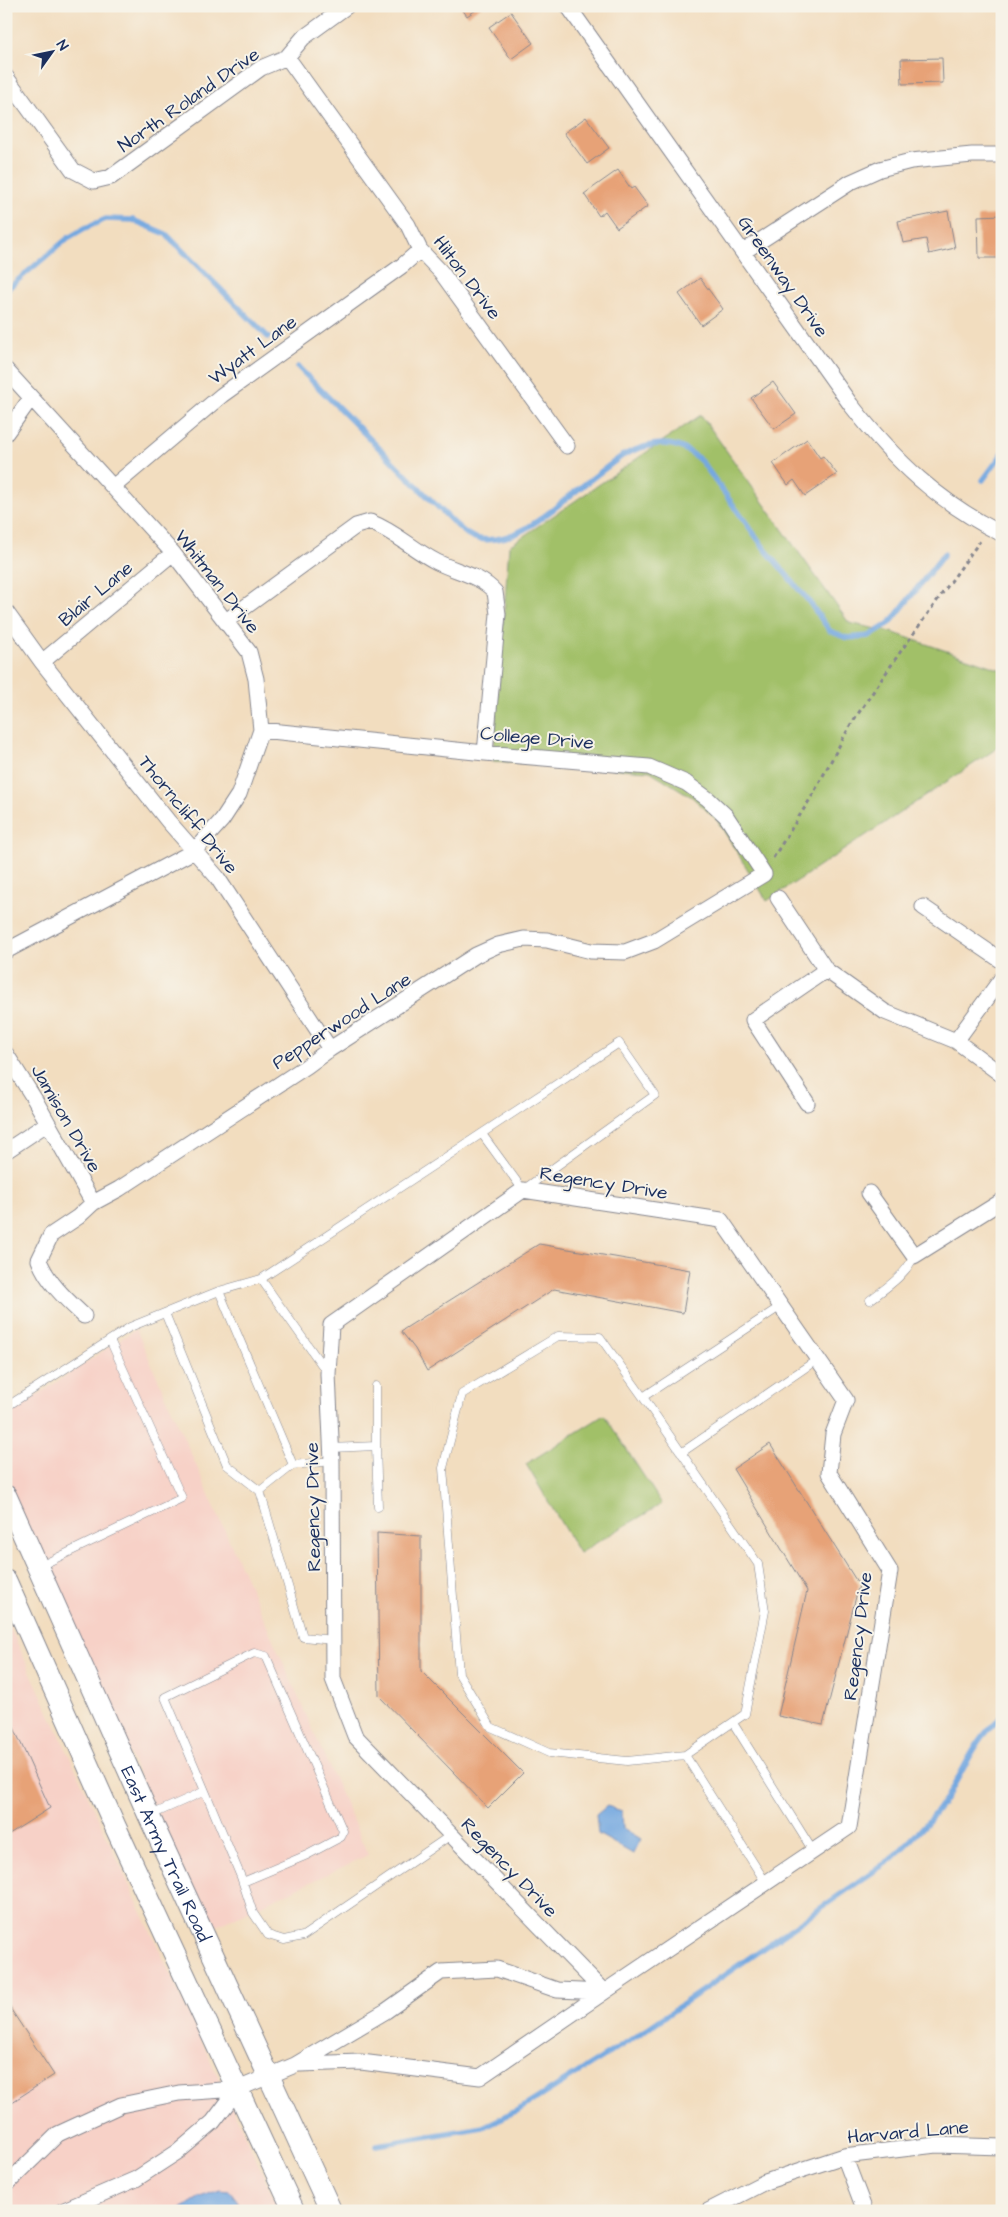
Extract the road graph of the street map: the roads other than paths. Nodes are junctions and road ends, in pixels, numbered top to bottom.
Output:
1 (347, 6) edge
2 (573, 8) edge
3 (287, 57) junction
4 (6, 76) edge
5 (1002, 155) edge
6 (420, 250) junction
7 (743, 252) junction
8 (6, 370) edge
9 (31, 398) junction
10 (6, 433) edge
11 (567, 446) dead end
12 (113, 487) junction
13 (996, 531) edge
14 (173, 553) junction
15 (6, 612) edge
16 (226, 621) junction
17 (42, 662) junction
18 (261, 730) junction
19 (484, 753) junction
20 (194, 851) junction
21 (764, 874) joint
22 (778, 898) dead end
23 (924, 906) dead end
24 (6, 951) edge
25 (1002, 960) edge
26 (826, 970) junction
27 (1002, 978) edge
28 (956, 1041) junction
29 (330, 1049) junction
30 (6, 1054) edge
31 (1002, 1075) edge
32 (807, 1103) dead end
33 (48, 1123) junction
34 (482, 1134) junction
35 (6, 1151) edge
36 (523, 1190) junction
37 (868, 1194) dead end
38 (1002, 1201) edge
39 (93, 1203) junction
40 (914, 1256) junction
41 (261, 1279) junction
42 (219, 1291) junction
43 (870, 1300) dead end
44 (781, 1306) junction
45 (165, 1313) junction
46 (84, 1316) dead end
47 (110, 1340) junction
48 (818, 1359) junction
49 (328, 1374) junction
50 (376, 1386) dead end
51 (643, 1397) junction
52 (6, 1407) edge
53 (376, 1446) junction
54 (681, 1453) junction
55 (332, 1455) junction
56 (293, 1465) junction
57 (260, 1491) junction
58 (6, 1496) edge
59 (378, 1507) dead end
60 (38, 1567) junction
61 (6, 1581) edge
62 (333, 1640) junction
63 (733, 1723) junction
64 (685, 1755) junction
65 (205, 1791) junction
66 (149, 1816) junction
67 (451, 1834) junction
68 (813, 1851) junction
69 (243, 1882) junction
70 (766, 1883) junction
71 (604, 1992) junction
72 (298, 2064) junction
73 (268, 2076) junction
74 (238, 2089) junction
75 (1002, 2147) edge
76 (844, 2156) junction
77 (6, 2184) edge
78 (62, 2211) edge
79 (294, 2211) edge
80 (331, 2211) edge
81 (708, 2211) edge
82 (864, 2211) edge

1 - 3 street, North Roland Drive
2 - 7 street, Greenway Drive
3 - 4 street, North Roland Drive
3 - 6 street, Hilton Drive
5 - 7 street
6 - 11 street, Hilton Drive
6 - 12 street, Wyatt Lane
7 - 13 street, Greenway Drive
8 - 9 street, Whitman Drive
9 - 10 street
9 - 12 street, Whitman Drive
12 - 14 street, Whitman Drive
14 - 16 street, Whitman Drive
14 - 17 street, Blair Lane
15 - 17 street, Thorncliff Drive
16 - 18 street, Whitman Drive
16 - 19 street
17 - 20 street, Thorncliff Drive
18 - 19 street, College Drive
18 - 20 street, Whitman Drive
19 - 21 street, College Drive
20 - 24 street, Whitman Drive
20 - 29 street, Thorncliff Drive
21 - 29 street, Pepperwood Lane
22 - 26 street
23 - 25 street
26 - 28 street
26 - 32 street
27 - 28 street
28 - 31 street
29 - 39 street, Pepperwood Lane
30 - 33 street, Jamison Drive
33 - 35 street
33 - 39 street, Jamison Drive
34 - 36 lane
34 - 36 lane
34 - 41 lane
36 - 44 street, Regency Drive
36 - 49 street, Regency Drive
37 - 40 street
38 - 40 street
39 - 46 street, Pepperwood Lane
40 - 43 lane
41 - 42 lane
41 - 49 lane
42 - 45 lane
42 - 56 lane
44 - 48 street, Regency Drive
44 - 51 lane
45 - 47 lane
45 - 57 lane
47 - 52 lane
47 - 60 lane
48 - 54 lane
48 - 68 street, Regency Drive
49 - 55 street, Regency Drive
50 - 53 lane
51 - 54 lane
51 - 64 lane
53 - 55 lane
53 - 59 lane
54 - 63 lane
55 - 56 lane
55 - 62 street, Regency Drive
56 - 57 lane
57 - 62 lane
58 - 60 main road, East Army Trail Road
60 - 66 main road, East Army Trail Road
61 - 74 main road, East Army Trail Road
62 - 67 street, Regency Drive
63 - 64 lane
63 - 68 lane
64 - 70 lane
65 - 66 lane
65 - 69 lane
65 - 69 lane
66 - 73 main road, East Army Trail Road
67 - 69 lane
67 - 71 street, Regency Drive
68 - 70 street, Regency Drive
70 - 71 street, Regency Drive
71 - 72 street, Regency Drive
71 - 72 street, Regency Drive
72 - 73 street, Regency Drive
73 - 74 street, Regency Drive
73 - 80 main road, East Army Trail Road
74 - 77 street, Regency Drive
74 - 78 street, Regency Drive
74 - 79 main road, East Army Trail Road
75 - 76 street, Harvard Lane
76 - 81 street, Harvard Lane
76 - 82 street

